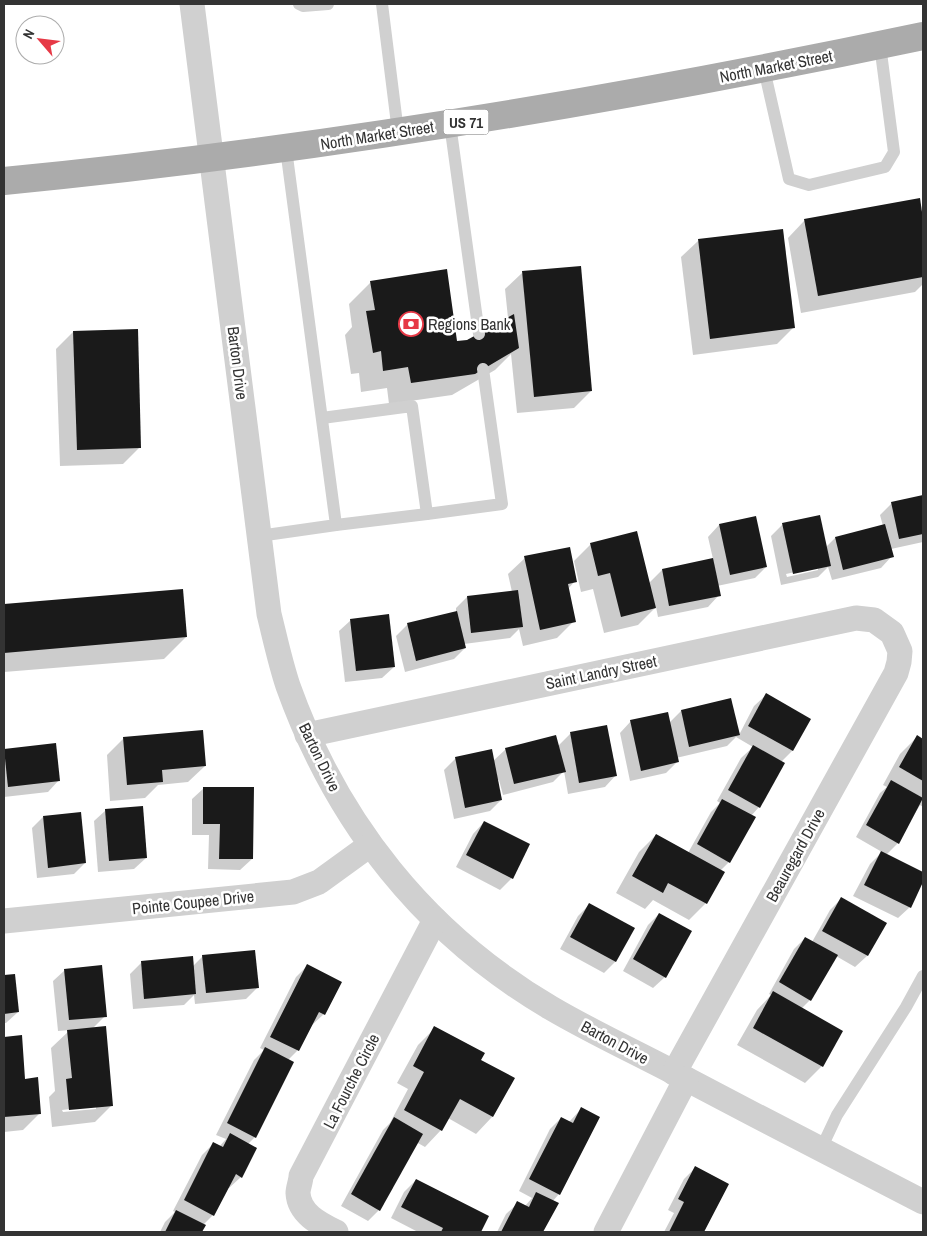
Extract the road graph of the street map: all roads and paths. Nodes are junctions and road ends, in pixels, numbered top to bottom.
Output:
1 (192, 4) edge
2 (299, 4) edge
3 (328, 4) edge
4 (382, 4) edge
5 (923, 36) edge
6 (880, 45) junction
7 (764, 69) junction
8 (450, 124) junction
9 (398, 132) junction
10 (286, 149) junction
11 (212, 158) junction
12 (4, 181) edge
13 (479, 334) dead end
14 (483, 368) dead end
15 (322, 418) junction
16 (427, 514) junction
17 (336, 526) junction
18 (259, 536) junction
19 (892, 633) joint
20 (307, 735) junction
21 (370, 845) junction
22 (435, 920) junction
23 (4, 921) edge
24 (923, 976) edge
25 (680, 1076) junction
26 (821, 1149) junction
27 (923, 1202) edge
28 (336, 1232) edge
29 (606, 1232) edge

1 - 11 street, Barton Drive
2 - 3 lane
4 - 9 lane
5 - 6 main road, North Market Street / US 71
6 - 7 main road, North Market Street / US 71
6 - 7 lane
7 - 8 main road, North Market Street / US 71
8 - 9 main road, North Market Street / US 71
8 - 13 lane
9 - 10 main road, North Market Street / US 71
10 - 11 main road, North Market Street / US 71
10 - 15 lane
11 - 12 main road, North Market Street / US 71
11 - 18 street, Barton Drive
14 - 16 lane
15 - 16 lane
15 - 17 lane
16 - 17 lane
17 - 18 lane
18 - 20 street, Barton Drive
19 - 20 street, Saint Landry Street
19 - 25 street, Beauregard Drive
20 - 21 street, Barton Drive
21 - 22 street, Barton Drive
21 - 23 street, Pointe Coupee Drive
22 - 25 street, Barton Drive
22 - 28 street, La Fourche Circle
24 - 26 lane
25 - 26 street, Barton Drive
25 - 29 street
26 - 27 street, Barton Drive

